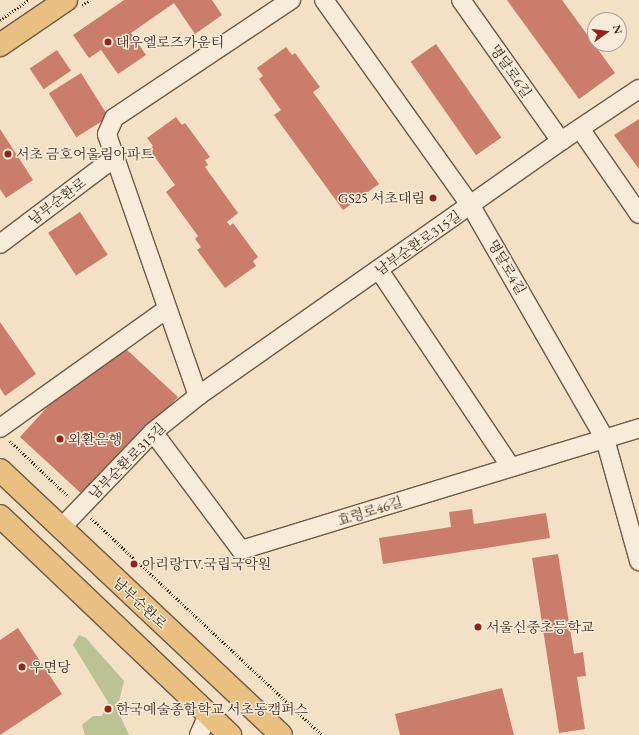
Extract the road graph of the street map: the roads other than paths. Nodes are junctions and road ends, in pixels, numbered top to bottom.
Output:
1 (66, 0) edge
2 (291, 0) edge
3 (324, 0) edge
4 (461, 0) edge
5 (0, 45) edge
6 (639, 89) edge
7 (581, 130) junction
8 (561, 141) junction
9 (114, 158) junction
10 (472, 206) junction
11 (639, 214) edge
12 (0, 244) edge
13 (379, 270) junction
14 (167, 309) junction
15 (198, 396) junction
16 (639, 428) edge
17 (3, 432) edge
18 (153, 432) junction
19 (605, 438) junction
20 (511, 467) junction
21 (0, 470) edge
22 (0, 516) edge
23 (60, 529) junction
24 (639, 561) edge
25 (208, 715) junction
26 (199, 735) edge
27 (230, 735) edge
28 (281, 735) edge

1 - 5 main road
2 - 9 street
3 - 10 street, 명달로4길
4 - 8 street, 명달로6길
6 - 7 street, 남부순환로315길
7 - 8 street, 남부순환로315길
7 - 11 street
8 - 10 street, 남부순환로315길
9 - 12 street, 남부순환로
9 - 14 street
10 - 13 street, 남부순환로315길
10 - 19 street, 명달로4길
13 - 15 street, 남부순환로315길
13 - 20 street
14 - 15 street
14 - 17 street
15 - 18 street, 남부순환로315길
16 - 19 street, 효령로46길
18 - 20 street, 효령로46길
18 - 23 street, 남부순환로315길
19 - 20 street, 효령로46길
19 - 24 street, 명달로4길
21 - 23 main road, 남부순환로
22 - 25 main road
23 - 28 main road, 남부순환로
25 - 26 street
25 - 27 main road

